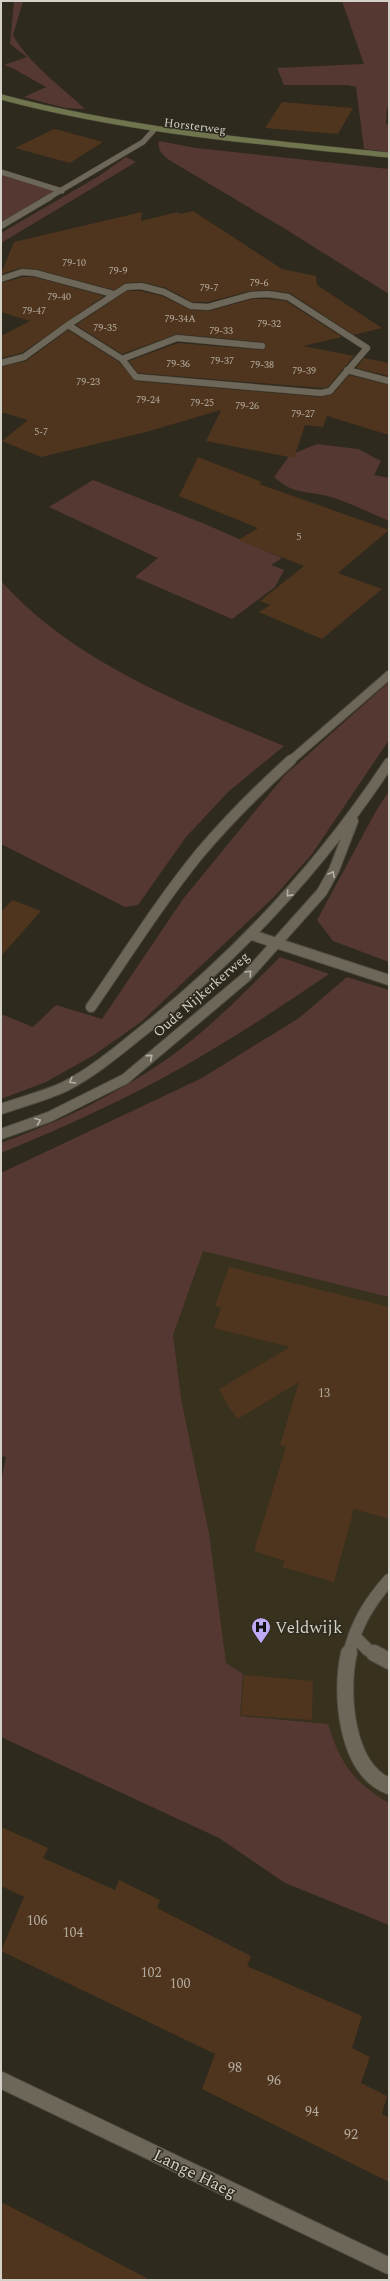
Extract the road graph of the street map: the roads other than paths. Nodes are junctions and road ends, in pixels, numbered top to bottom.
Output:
1 (1, 97) edge
2 (153, 130) junction
3 (389, 155) edge
4 (1, 172) edge
5 (62, 191) junction
6 (1, 226) edge
7 (1, 279) edge
8 (113, 294) junction
9 (68, 325) junction
10 (262, 346) dead end
11 (122, 359) junction
12 (1, 363) edge
13 (347, 370) junction
14 (389, 381) edge
15 (389, 675) edge
16 (389, 763) edge
17 (358, 810) junction
18 (252, 935) junction
19 (277, 944) junction
20 (389, 980) edge
21 (91, 1007) dead end
22 (1, 1109) edge
23 (1, 1134) edge
24 (389, 1580) edge
25 (354, 1636) junction
26 (389, 1661) edge
27 (389, 1786) edge
28 (1, 2080) edge
29 (389, 2266) edge

1 - 2 main road, Horsterweg
2 - 3 main road, Horsterweg
2 - 5 street
4 - 5 street
5 - 6 street
7 - 8 street
8 - 9 street
8 - 13 street
9 - 11 street
9 - 12 street
10 - 11 street
11 - 13 street
13 - 14 street
15 - 21 street
16 - 17 street, Oude Nijkerkerweg
17 -> 18 street, Oude Nijkerkerweg
19 -> 17 street, Oude Nijkerkerweg
18 - 19 street
18 -> 22 street, Oude Nijkerkerweg
19 - 20 street
23 -> 19 street, Oude Nijkerkerweg
24 - 25 street
25 - 26 street
25 - 27 street
28 - 29 street, Lange Haeg

